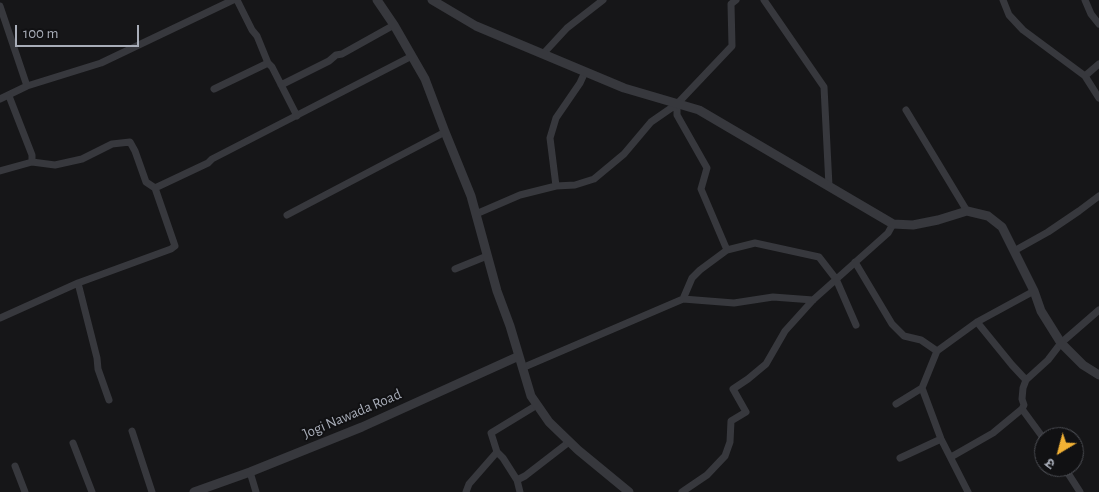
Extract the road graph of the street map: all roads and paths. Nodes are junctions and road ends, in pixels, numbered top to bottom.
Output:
1 (235, 0) edge
2 (377, 0) edge
3 (432, 0) edge
4 (602, 0) edge
5 (736, 0) edge
6 (764, 0) edge
7 (1003, 0) edge
8 (1085, 0) edge
9 (0, 6) edge
10 (1099, 24) edge
11 (394, 25) junction
12 (542, 54) junction
13 (412, 56) junction
14 (268, 63) junction
15 (1099, 64) edge
16 (586, 72) junction
17 (1085, 76) junction
18 (281, 85) junction
19 (27, 86) junction
20 (214, 89) dead end
21 (9, 96) junction
22 (1099, 98) edge
23 (0, 99) edge
24 (677, 104) junction
25 (906, 110) dead end
26 (297, 116) junction
27 (445, 132) junction
28 (32, 162) junction
29 (0, 171) edge
30 (556, 186) junction
31 (829, 186) junction
32 (155, 188) junction
33 (1099, 196) edge
34 (967, 211) junction
35 (476, 214) junction
36 (287, 215) dead end
37 (893, 224) junction
38 (727, 250) junction
39 (1014, 252) junction
40 (487, 256) junction
41 (855, 262) junction
42 (454, 270) dead end
43 (836, 279) junction
44 (78, 283) junction
45 (1034, 291) junction
46 (683, 299) junction
47 (813, 300) junction
48 (1099, 310) edge
49 (0, 318) edge
50 (977, 322) junction
51 (856, 325) dead end
52 (1061, 343) junction
53 (937, 352) junction
54 (519, 356) junction
55 (522, 368) junction
56 (1099, 375) edge
57 (1026, 380) junction
58 (922, 388) junction
59 (110, 400) dead end
60 (896, 404) dead end
61 (537, 405) junction
62 (1022, 408) junction
63 (1035, 427) edge
64 (132, 431) dead end
65 (941, 439) junction
66 (569, 442) junction
67 (73, 443) dead end
68 (497, 452) junction
69 (900, 458) dead end
70 (951, 458) junction
71 (15, 466) dead end
72 (250, 472) junction
73 (1070, 477) edge
74 (517, 480) junction
75 (25, 492) edge
76 (92, 492) edge
77 (152, 492) edge
78 (194, 492) edge
79 (256, 492) edge
80 (466, 492) edge
81 (520, 492) edge
82 (628, 492) edge
83 (682, 492) edge
84 (968, 492) edge
85 (1080, 492) edge

1 - 14 street
1 - 19 street
2 - 11 street
3 - 12 street
4 - 12 street
5 - 24 street
6 - 31 street
7 - 17 street
8 - 10 street
9 - 19 street
11 - 13 street
11 - 18 street
12 - 16 street
13 - 26 street
13 - 27 street
14 - 18 street
14 - 20 street
15 - 17 street
16 - 24 street
16 - 30 street
17 - 22 street
18 - 26 street
19 - 21 street
21 - 23 street
21 - 28 street
24 - 30 street
24 - 31 street
24 - 38 street
25 - 34 street
26 - 32 street
27 - 35 street
27 - 36 street
28 - 29 street
28 - 32 street
30 - 35 street
31 - 37 street
32 - 44 street
33 - 39 street
34 - 37 street
34 - 39 street
35 - 40 street
37 - 41 street
38 - 43 street
38 - 46 street
39 - 45 street
40 - 42 street
40 - 54 street
41 - 43 street
41 - 53 street
43 - 47 street
43 - 51 street
44 - 49 street
44 - 59 street
45 - 50 street
45 - 52 street
46 - 47 street
46 - 55 street
47 - 83 street
48 - 52 street
50 - 53 street
50 - 57 street
52 - 56 street
52 - 57 street
53 - 58 street
54 - 55 street
54 - 72 street, Jogi Nawada Road
55 - 61 street
57 - 62 street
58 - 60 street
58 - 65 street
61 - 66 street
61 - 68 street
62 - 63 street
62 - 70 street
64 - 77 street
65 - 69 street
65 - 70 street
66 - 74 street
66 - 82 street
67 - 76 street
68 - 74 street
68 - 80 street
70 - 84 street
71 - 75 street
72 - 78 street, Jogi Nawada Road
72 - 79 street
73 - 85 street
74 - 81 street

